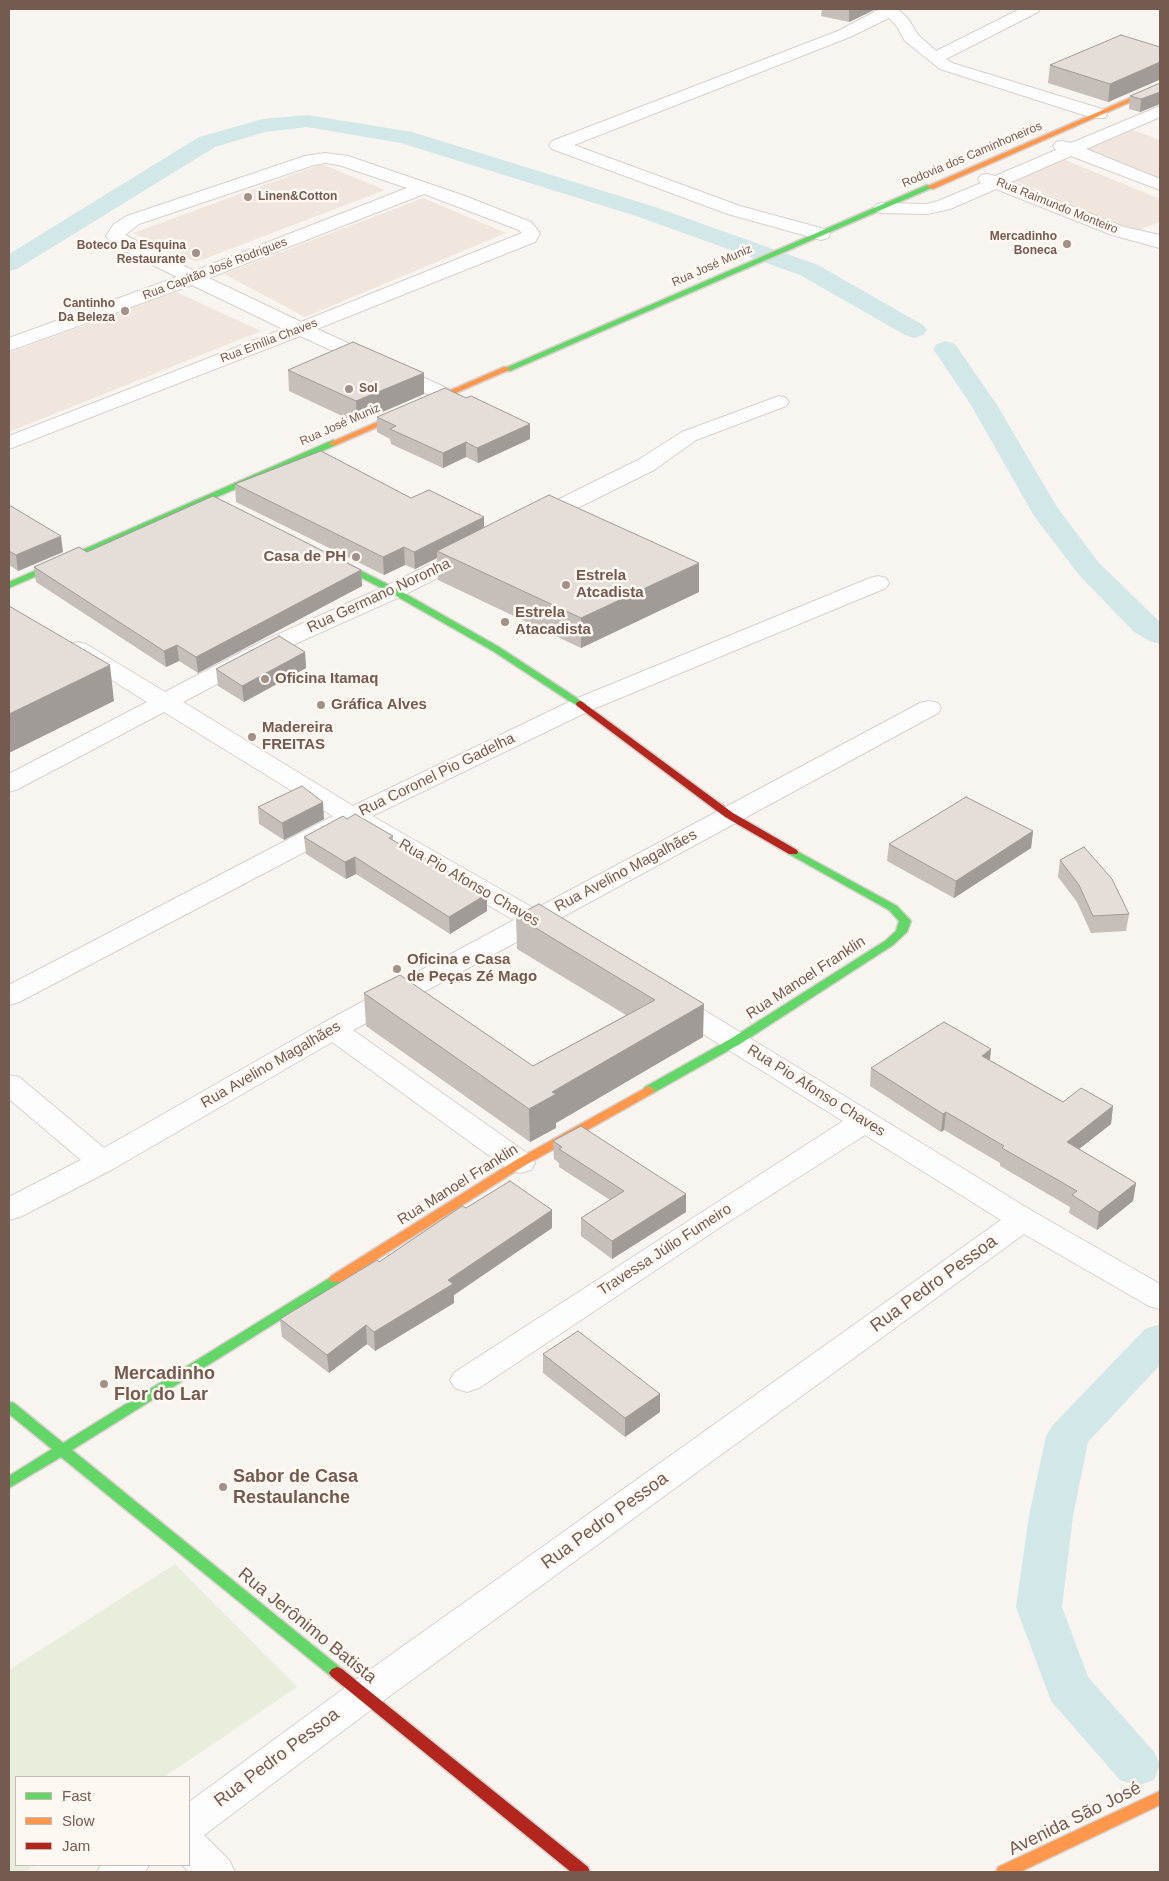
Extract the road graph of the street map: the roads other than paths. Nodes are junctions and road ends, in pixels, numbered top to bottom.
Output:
1 (1032, 9) edge
2 (890, 10) edge
3 (935, 58) junction
4 (1160, 87) edge
5 (1160, 110) edge
6 (1099, 114) junction
7 (1141, 119) junction
8 (1160, 126) edge
9 (1043, 140) junction
10 (1072, 149) junction
11 (966, 172) junction
12 (997, 182) junction
13 (1160, 185) edge
14 (421, 188) junction
15 (883, 208) junction
16 (821, 234) junction
17 (1156, 238) edge
18 (793, 246) joint
19 (193, 278) junction
20 (300, 329) junction
21 (9, 345) edge
22 (446, 395) junction
23 (779, 402) dead end
24 (9, 443) edge
25 (514, 530) edge
26 (488, 543) edge
27 (316, 551) edge
28 (878, 583) dead end
29 (9, 585) edge
30 (394, 591) junction
31 (58, 636) edge
32 (164, 702) junction
33 (582, 705) junction
34 (929, 708) dead end
35 (9, 784) edge
36 (729, 815) junction
37 (352, 816) junction
38 (535, 920) junction
39 (577, 946) edge
40 (652, 991) edge
41 (9, 996) edge
42 (333, 1029) junction
43 (736, 1041) junction
44 (9, 1084) edge
45 (865, 1121) junction
46 (102, 1162) junction
47 (520, 1163) junction
48 (9, 1210) edge
49 (1023, 1219) junction
50 (1149, 1293) edge
51 (467, 1380) dead end
52 (9, 1407) edge
53 (62, 1452) junction
54 (9, 1483) edge
55 (363, 1695) junction
56 (1160, 1798) edge
57 (190, 1823) edge
58 (190, 1847) edge
59 (215, 1872) edge
60 (582, 1872) edge
61 (1004, 1872) edge

1 - 3 street
2 - 3 street
2 - 16 street
3 - 6 street
4 - 6 main road, Rodovia dos Caminhoneiros
5 - 7 street
6 - 9 main road, Rodovia dos Caminhoneiros
7 - 8 street
7 - 10 street
9 - 10 street
9 - 11 main road, Rodovia dos Caminhoneiros
10 - 12 street
10 - 13 street
11 - 12 street, Rua Raimundo Monteiro
11 - 15 main road, Rodovia dos Caminhoneiros
12 - 15 street
12 - 17 street, Rua Raimundo Monteiro
14 - 19 street, Rua Capitão José Rodrigues
14 - 19 street
14 - 20 street, Rua Emília Chaves
15 - 16 main road, Rodovia dos Caminhoneiros
16 - 18 main road, Rodovia dos Caminhoneiros
18 - 22 main road, Rua José Muniz
19 - 20 street
19 - 21 street, Rua Capitão José Rodrigues
20 - 22 street
20 - 24 street, Rua Emília Chaves
22 - 29 main road, Rua José Muniz
23 - 25 street
26 - 30 street, Rua Germano Noronha
27 - 30 main road
28 - 33 street, Rua Coronel Pio Gadelha
30 - 32 street, Rua Germano Noronha
30 - 33 main road
31 - 32 street, Rua Pio Afonso Chaves
32 - 35 street, Rua Germano Noronha
32 - 37 street, Rua Pio Afonso Chaves
33 - 36 main road
33 - 37 street, Rua Coronel Pio Gadelha
34 - 36 street, Rua Avelino Magalhães
36 - 38 street, Rua Avelino Magalhães
36 - 43 main road, Rua Manoel Franklin
37 - 38 street, Rua Pio Afonso Chaves
37 - 41 street, Rua Coronel Pio Gadelha
38 - 39 street, Rua Pio Afonso Chaves
38 - 42 street, Rua Avelino Magalhães
40 - 43 street, Rua Pio Afonso Chaves
42 - 46 street, Rua Avelino Magalhães
42 - 47 street
43 - 45 street, Rua Pio Afonso Chaves
43 - 47 main road, Rua Manoel Franklin
44 - 46 street
45 - 49 street, Rua Pio Afonso Chaves
45 - 51 street, Travessa Júlio Fumeiro
46 - 48 street, Rua Avelino Magalhães
47 - 53 main road, Rua Manoel Franklin
49 - 50 street, Rua Pio Afonso Chaves
49 - 55 street, Rua Pedro Pessoa
52 - 53 main road, Rua Jerônimo Batista
53 - 54 main road, Rua Manoel Franklin
53 - 55 main road, Rua Jerônimo Batista
55 - 57 street, Rua Pedro Pessoa
55 - 60 main road, Rua Jerônimo Batista
56 - 61 main road, Avenida São José
58 - 59 street

